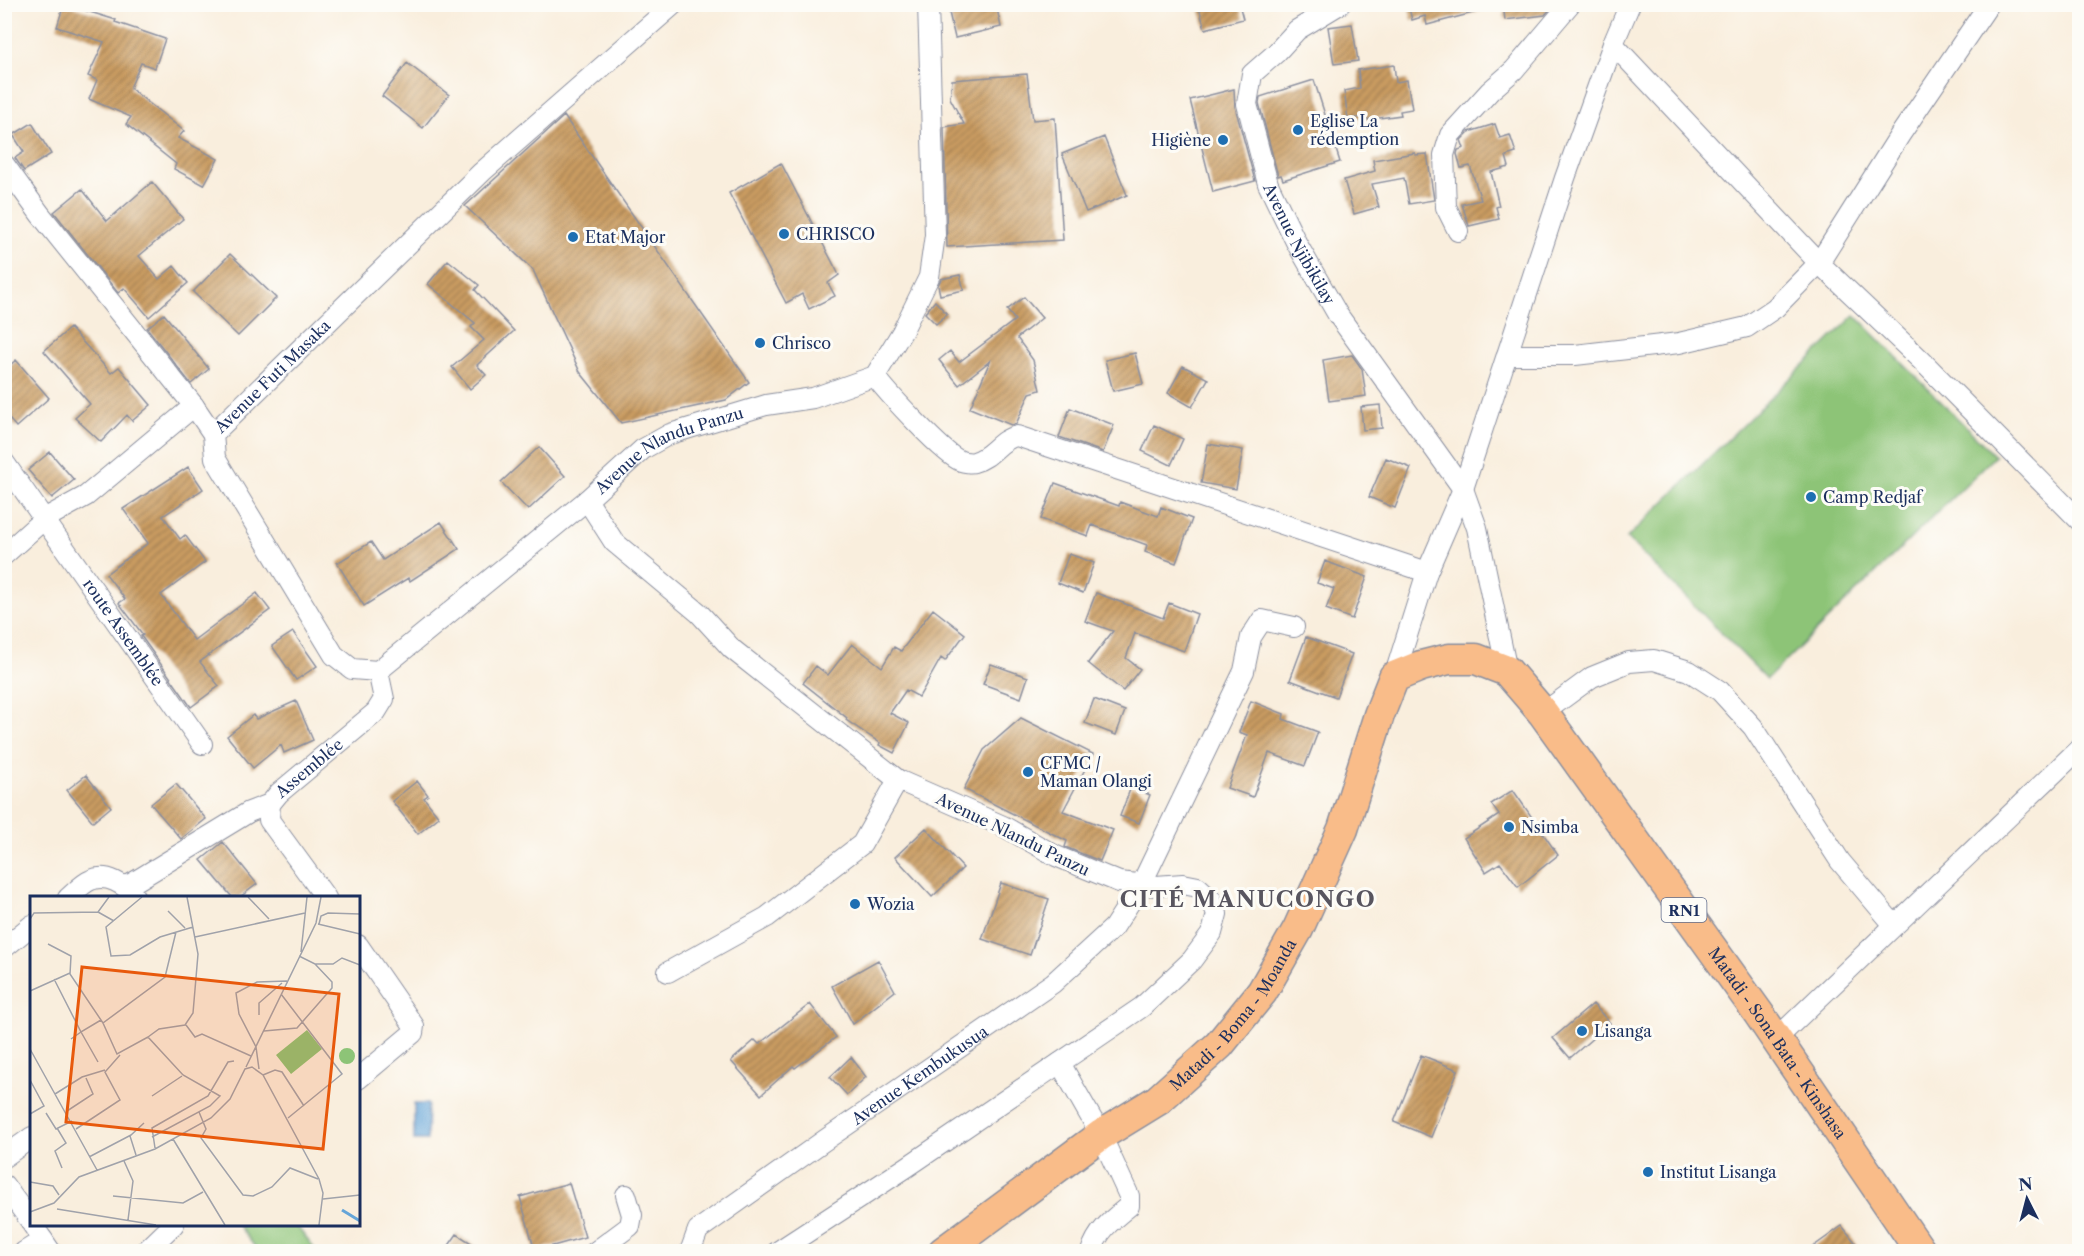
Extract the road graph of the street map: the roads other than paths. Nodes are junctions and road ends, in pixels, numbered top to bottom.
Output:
1 (674, 4) edge
2 (928, 4) edge
3 (1340, 4) edge
4 (1570, 4) edge
5 (1630, 4) edge
6 (1989, 4) edge
7 (1613, 44) junction
8 (4, 164) edge
9 (1458, 231) dead end
10 (1819, 263) junction
11 (1507, 355) junction
12 (875, 376) junction
13 (194, 406) junction
14 (213, 434) junction
15 (4, 462) edge
16 (1463, 489) junction
17 (587, 500) junction
18 (44, 519) junction
19 (2079, 521) edge
20 (4, 555) edge
21 (1427, 572) junction
22 (1294, 627) dead end
23 (1507, 671) junction
24 (378, 672) junction
25 (1394, 677) junction
26 (1543, 713) junction
27 (202, 744) dead end
28 (2079, 748) edge
29 (898, 780) junction
30 (270, 804) junction
31 (1141, 885) junction
32 (130, 892) edge
33 (69, 896) edge
34 (325, 896) edge
35 (1894, 925) junction
36 (30, 928) edge
37 (4, 948) edge
38 (360, 948) edge
39 (668, 972) dead end
40 (1776, 1039) junction
41 (1060, 1063) junction
42 (360, 1077) edge
43 (1101, 1135) junction
44 (30, 1138) edge
45 (4, 1157) edge
46 (4, 1185) edge
47 (626, 1195) dead end
48 (30, 1222) edge
49 (172, 1226) edge
50 (39, 1235) edge
51 (24, 1251) edge
52 (145, 1251) edge
53 (595, 1251) edge
54 (690, 1251) edge
55 (777, 1251) edge
56 (943, 1251) edge
57 (1090, 1251) edge
58 (1921, 1251) edge

1 - 14 street, Avenue Futi Masaka
2 - 12 street
3 - 16 street, Avenue Njibikilay
4 - 9 street
5 - 7 street
6 - 10 street
7 - 10 street
7 - 11 street
8 - 13 street
10 - 11 street
10 - 19 street
11 - 16 street
12 - 17 street, Avenue Nlandu Panzu
12 - 21 street
13 - 14 street
13 - 18 street
14 - 24 street, Avenue Futi Masaka
15 - 18 street, route Assemblée
16 - 21 street
16 - 23 street, Avenue Njibikilay
17 - 24 street
17 - 29 street, Avenue Nlandu Panzu
18 - 20 street
18 - 27 street, route Assemblée
21 - 25 street
22 - 31 street, Avenue Kembukusua
23 - 25 highway, Matadi - Sona Bata - Kinshasa / RN1
23 - 26 highway, Matadi - Sona Bata - Kinshasa / RN1
24 - 30 street, Assemblée
25 - 43 highway, Matadi - Boma - Moanda
26 - 35 street
26 - 40 highway, Matadi - Sona Bata - Kinshasa / RN1
28 - 35 street
29 - 31 street, Avenue Nlandu Panzu
29 - 39 street
30 - 32 street
30 - 34 street, Assemblée
31 - 41 street, Avenue Nlandu Panzu
31 - 54 street, Avenue Kembukusua
32 - 33 street
35 - 40 street
36 - 37 street
38 - 42 street
40 - 58 highway, Matadi - Sona Bata - Kinshasa / RN1
41 - 43 street
41 - 55 street
43 - 56 highway, Matadi - Boma - Moanda
43 - 57 street
44 - 45 street
46 - 48 street
47 - 53 street
49 - 52 street
50 - 51 street

